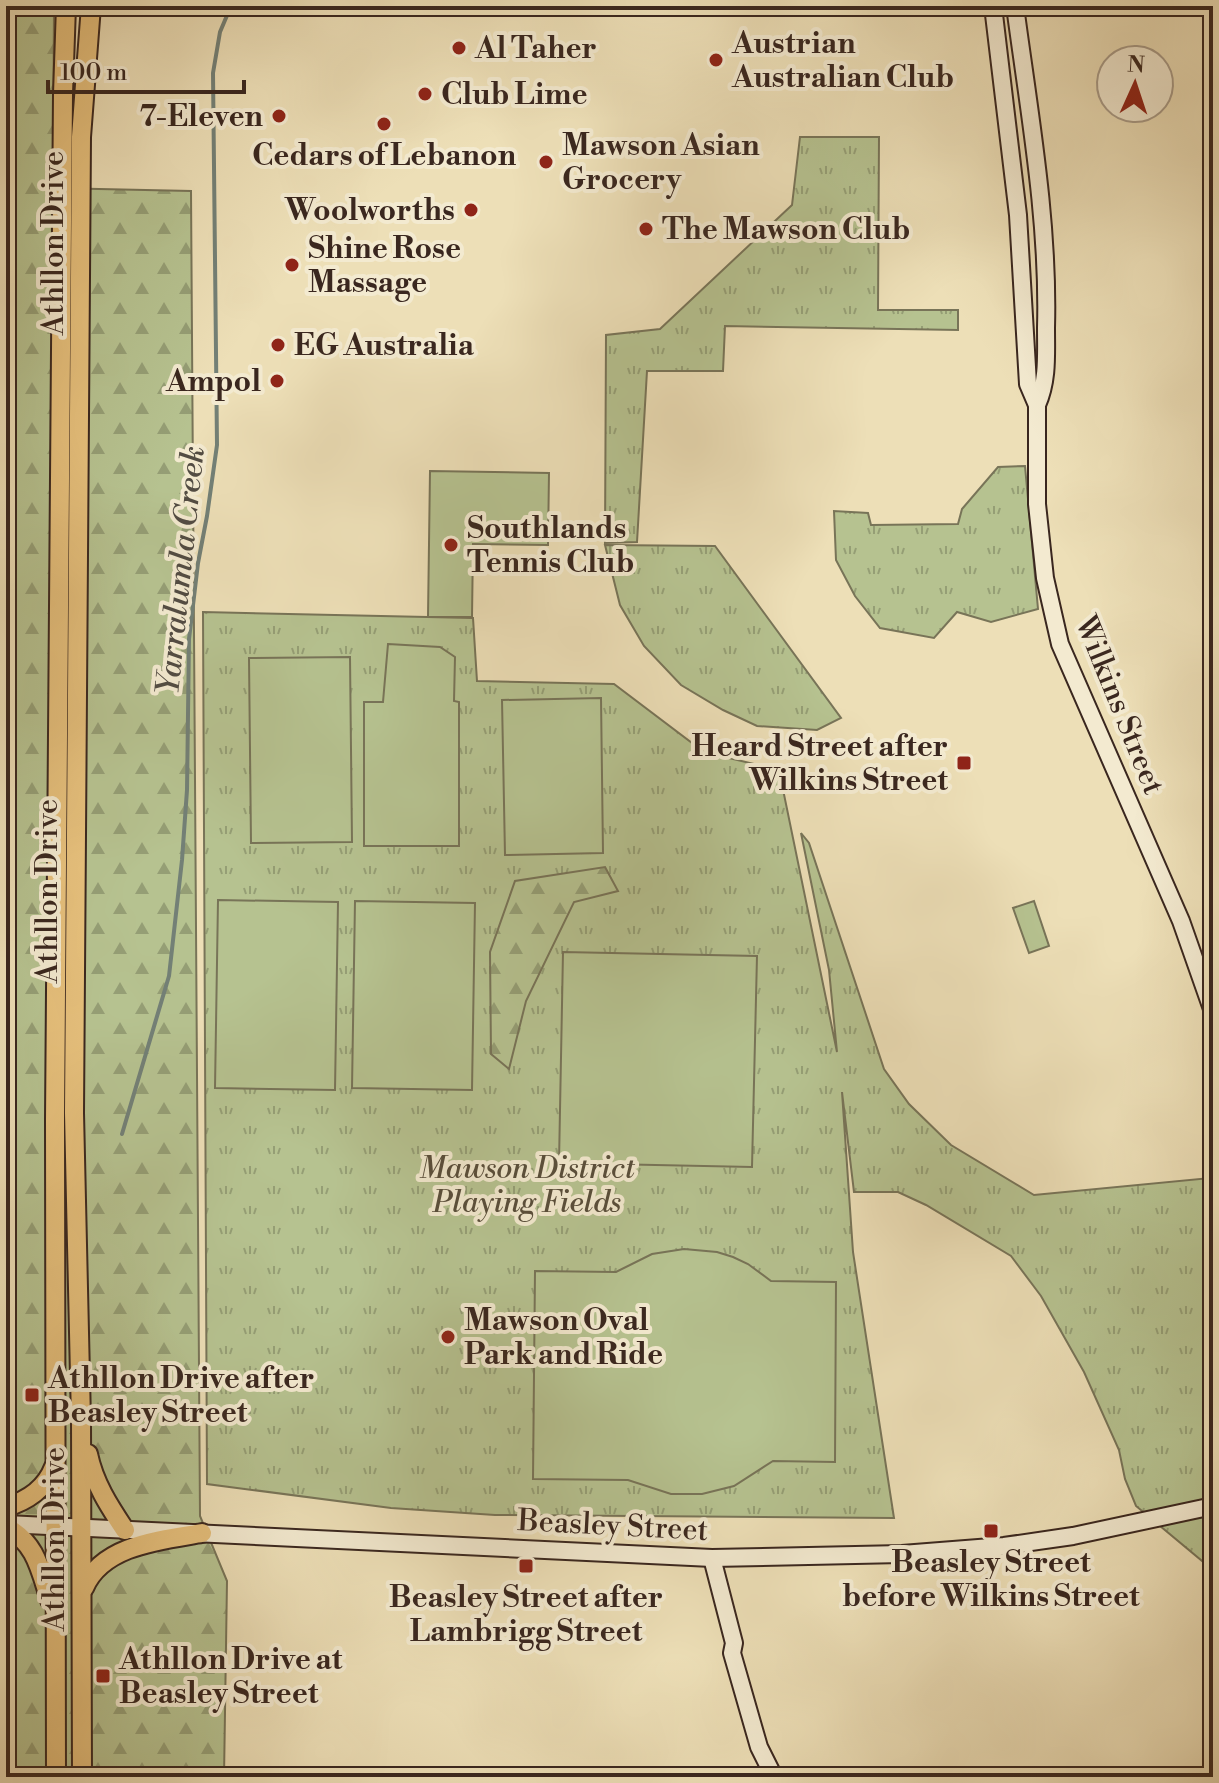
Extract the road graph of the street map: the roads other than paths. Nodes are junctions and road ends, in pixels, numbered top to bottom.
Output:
1 (66, 6) edge
2 (91, 6) edge
3 (993, 6) edge
4 (1015, 6) edge
5 (1037, 405) junction
6 (1213, 1012) edge
7 (81, 1420) junction
8 (55, 1464) junction
9 (1213, 1506) edge
10 (6, 1507) edge
11 (6, 1525) edge
12 (56, 1527) junction
13 (82, 1528) junction
14 (125, 1530) junction
15 (202, 1533) junction
16 (707, 1558) junction
17 (82, 1591) junction
18 (56, 1622) junction
19 (56, 1777) edge
20 (82, 1777) edge
21 (774, 1777) edge

1 - 8 main road, Athllon Drive
2 - 7 main road, Athllon Drive
3 - 5 street, Wilkins Street
4 - 5 street, Wilkins Street
5 - 6 street, Wilkins Street
7 - 13 main road, Athllon Drive
7 - 14 main road
8 - 10 main road
8 - 12 main road, Athllon Drive
9 - 16 street, Beasley Street
11 - 12 street, Beasley Street
11 - 18 main road
12 - 13 street, Beasley Street
12 - 18 main road, Athllon Drive
13 - 14 street, Beasley Street
13 - 17 main road, Athllon Drive
14 - 15 street, Beasley Street
15 - 16 street, Beasley Street
15 - 17 main road
16 - 21 street
17 - 20 main road, Athllon Drive
18 - 19 main road, Athllon Drive

